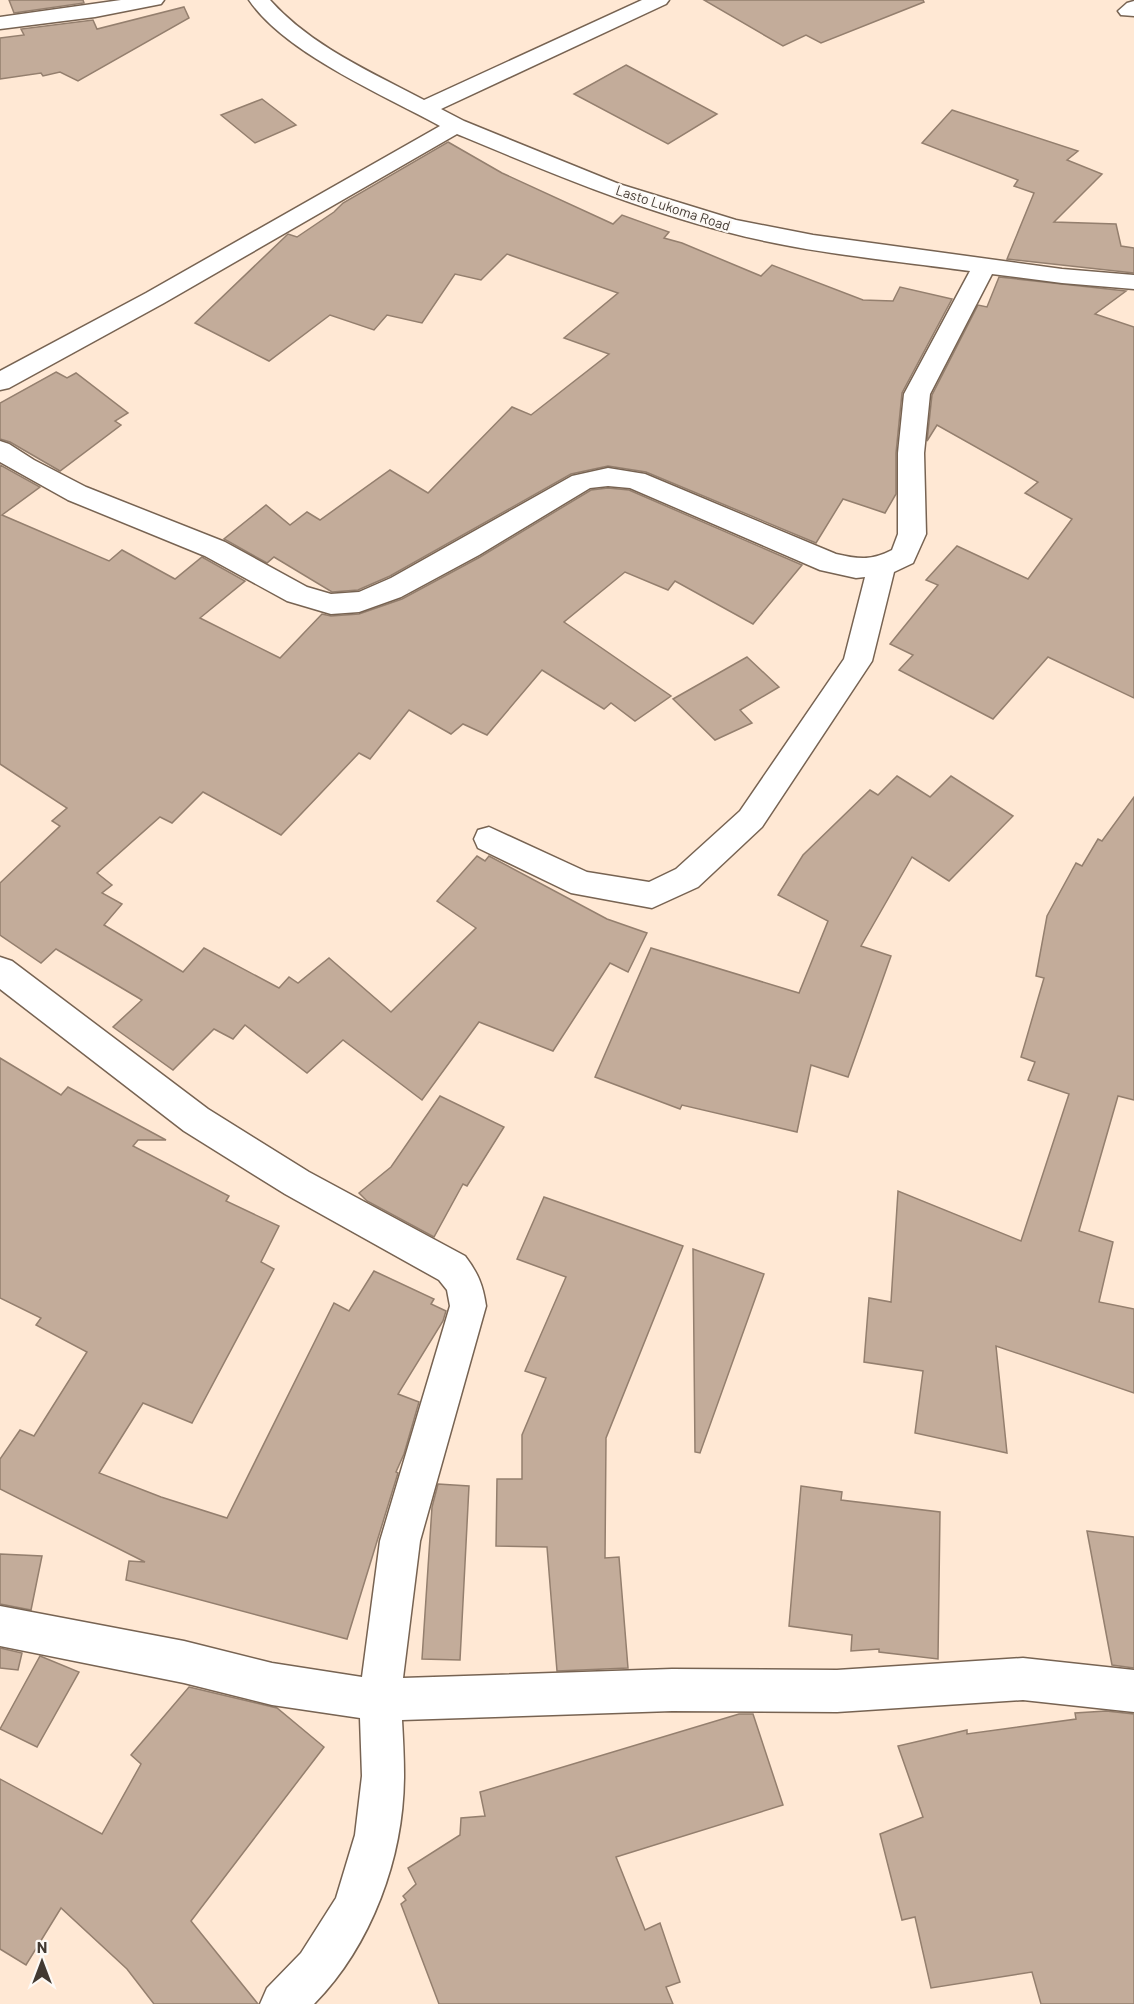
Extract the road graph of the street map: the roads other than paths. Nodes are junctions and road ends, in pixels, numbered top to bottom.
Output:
1 (154, 0) edge
2 (259, 0) edge
3 (659, 0) edge
4 (0, 23) edge
5 (425, 108) junction
6 (456, 126) junction
7 (984, 266) junction
8 (1134, 282) edge
9 (0, 381) edge
10 (0, 450) edge
11 (882, 567) junction
12 (489, 839) dead end
13 (0, 971) edge
14 (0, 1626) edge
15 (1134, 1691) edge
16 (380, 1700) junction
17 (283, 2004) edge

1 - 4 street
2 - 5 street, Lasto Lukoma Road
3 - 5 street
5 - 6 street, Lasto Lukoma Road
6 - 7 street, Lasto Lukoma Road
6 - 9 street
7 - 8 street, Lasto Lukoma Road
7 - 11 street
10 - 11 street
11 - 12 street
13 - 16 street
14 - 16 street
15 - 16 street
16 - 17 street

